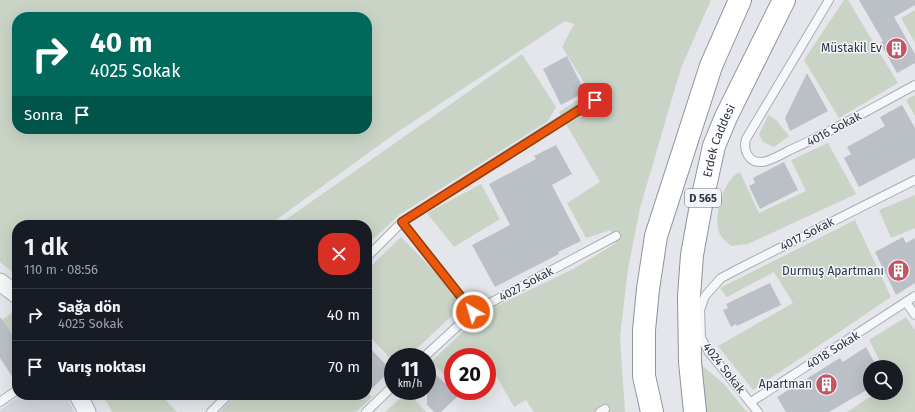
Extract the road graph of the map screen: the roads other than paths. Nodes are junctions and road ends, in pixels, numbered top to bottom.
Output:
1 (740, 0) edge
2 (784, 0) edge
3 (829, 0) edge
4 (915, 85) edge
5 (595, 100) dead end
6 (915, 180) edge
7 (402, 222) junction
8 (616, 236) dead end
9 (372, 252) edge
10 (0, 282) edge
11 (12, 291) edge
12 (705, 296) joint
13 (915, 296) edge
14 (906, 302) junction
15 (473, 312) junction
16 (915, 315) edge
17 (434, 348) edge
18 (12, 394) edge
19 (384, 395) edge
20 (81, 400) edge
21 (223, 400) edge
22 (0, 402) edge
23 (751, 402) junction
24 (87, 412) edge
25 (211, 412) edge
26 (366, 412) edge
27 (652, 412) edge
28 (695, 412) edge
29 (758, 412) edge

1 - 27 highway, D 565
2 - 28 highway, Erdek Caddesi / D 565
3 - 4 lane, 4016 Sokak
5 - 7 lane
6 - 12 lane, 4017 Sokak
7 - 9 lane
7 - 15 lane
8 - 15 lane, 4027 Sokak
10 - 11 street
12 - 23 lane, 4024 Sokak
13 - 14 lane, 4018 Sokak
14 - 16 lane
14 - 23 lane, 4018 Sokak
15 - 17 lane, 4027 Sokak
18 - 22 lane
19 - 26 lane
20 - 24 street
21 - 25 lane
23 - 29 lane, 4024 Sokak

